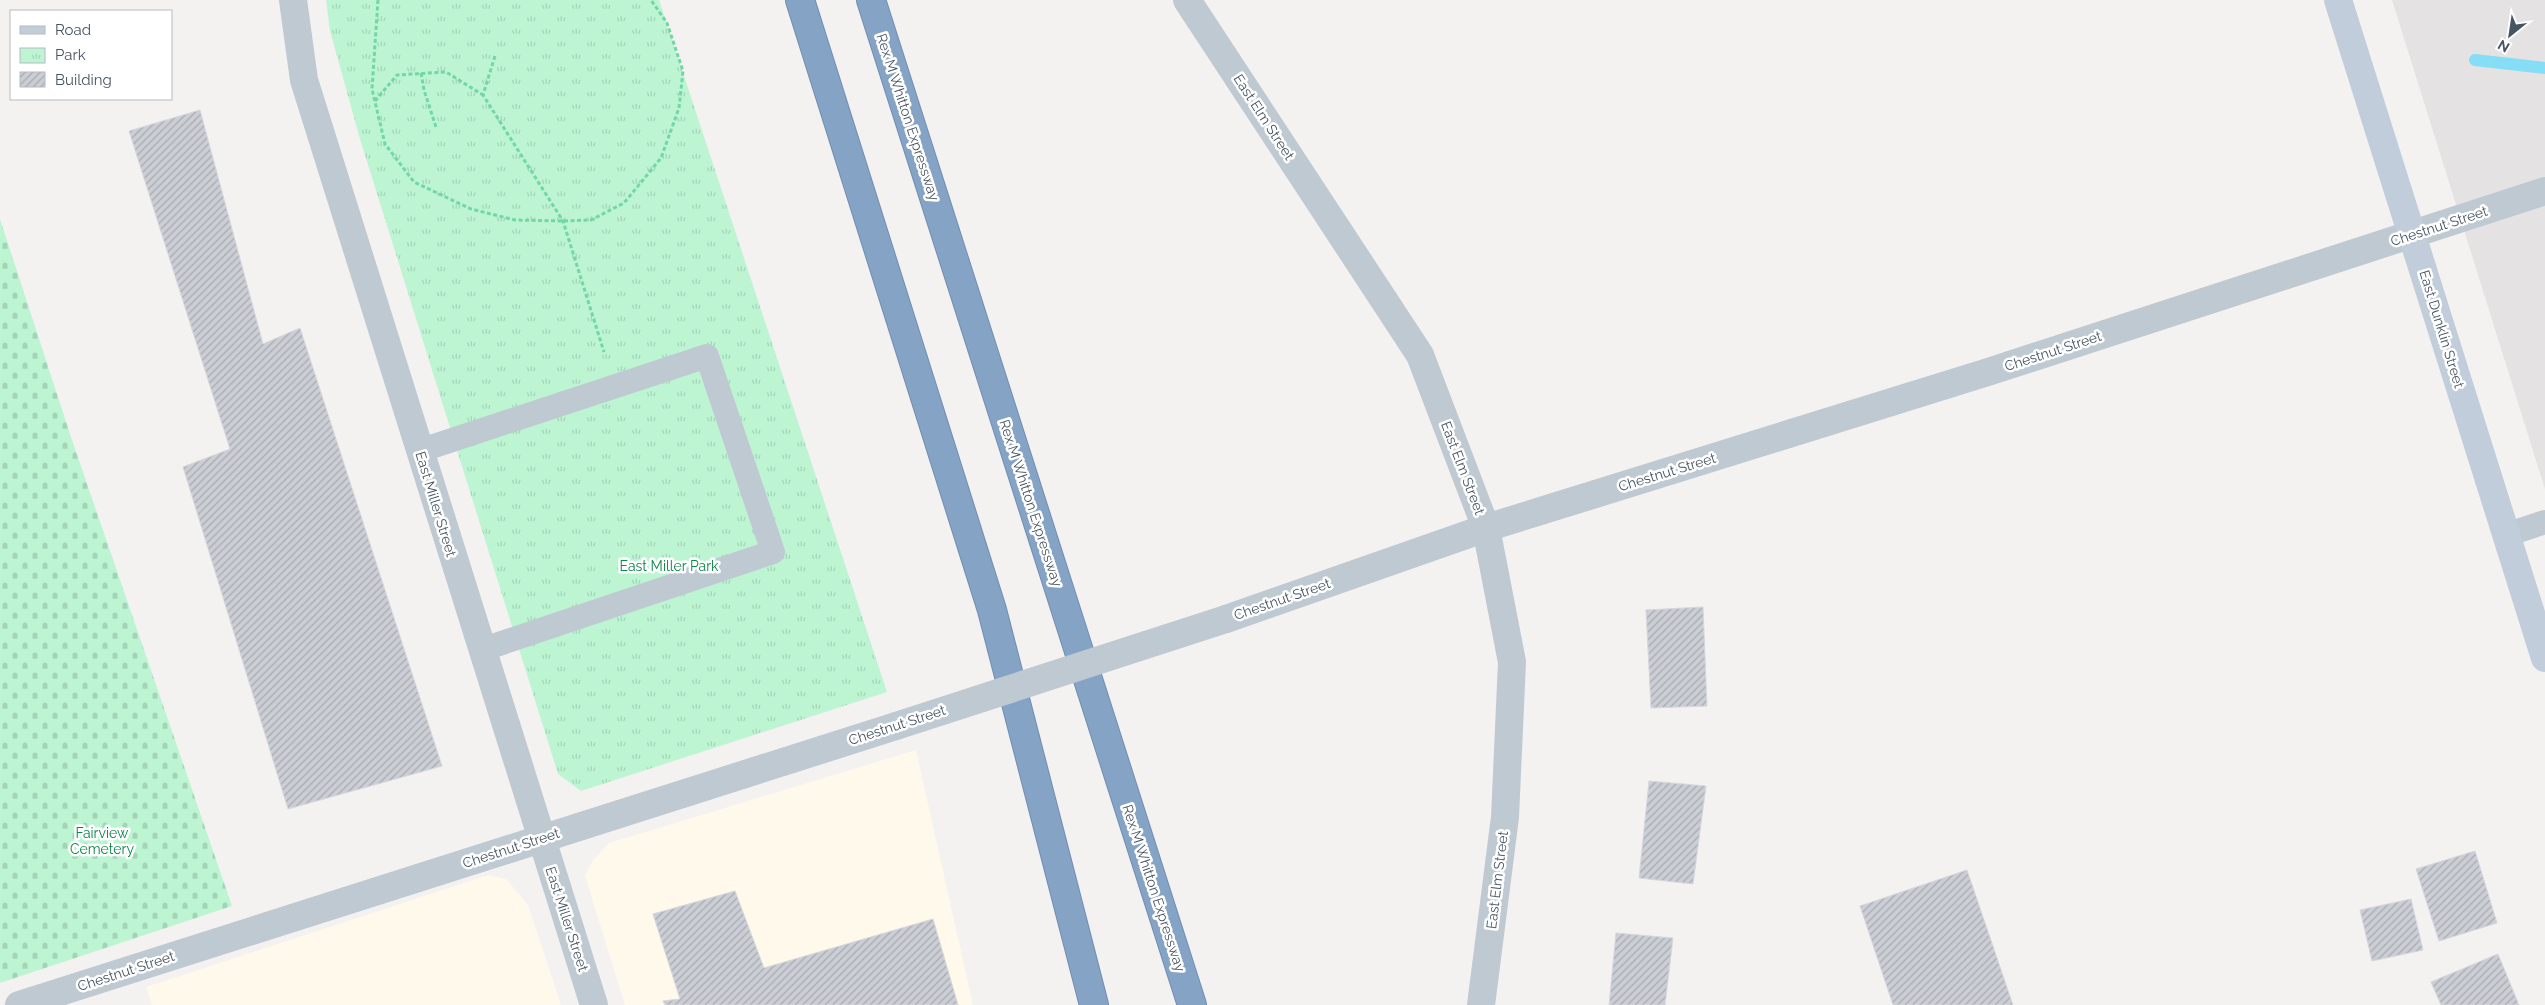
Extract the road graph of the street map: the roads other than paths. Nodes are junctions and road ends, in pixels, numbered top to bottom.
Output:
1 (293, 0) edge
2 (800, 0) edge
3 (871, 0) edge
4 (1187, 0) edge
5 (2338, 0) edge
6 (2545, 191) edge
7 (2412, 236) junction
8 (419, 451) junction
9 (2545, 522) edge
10 (1486, 528) junction
11 (2506, 535) junction
12 (481, 650) junction
13 (2545, 658) edge
14 (541, 838) junction
15 (19, 1005) edge
16 (594, 1005) edge
17 (1094, 1005) edge
18 (1192, 1005) edge
19 (1481, 1005) edge

1 - 8 street, East Miller Street
2 - 17 highway
3 - 18 highway, Rex M Whitton Expressway
4 - 10 street, East Elm Street
5 - 7 main road, East Dunklin Street
6 - 7 street, Chestnut Street
7 - 10 street, Chestnut Street
7 - 11 main road, East Dunklin Street
8 - 12 street, East Miller Street
8 - 12 lane
9 - 11 lane
10 - 14 street, Chestnut Street, bridge
10 - 19 street, East Elm Street
11 - 13 main road, East Dunklin Street
12 - 14 street, East Miller Street
14 - 15 street, Chestnut Street
14 - 16 street, East Miller Street

